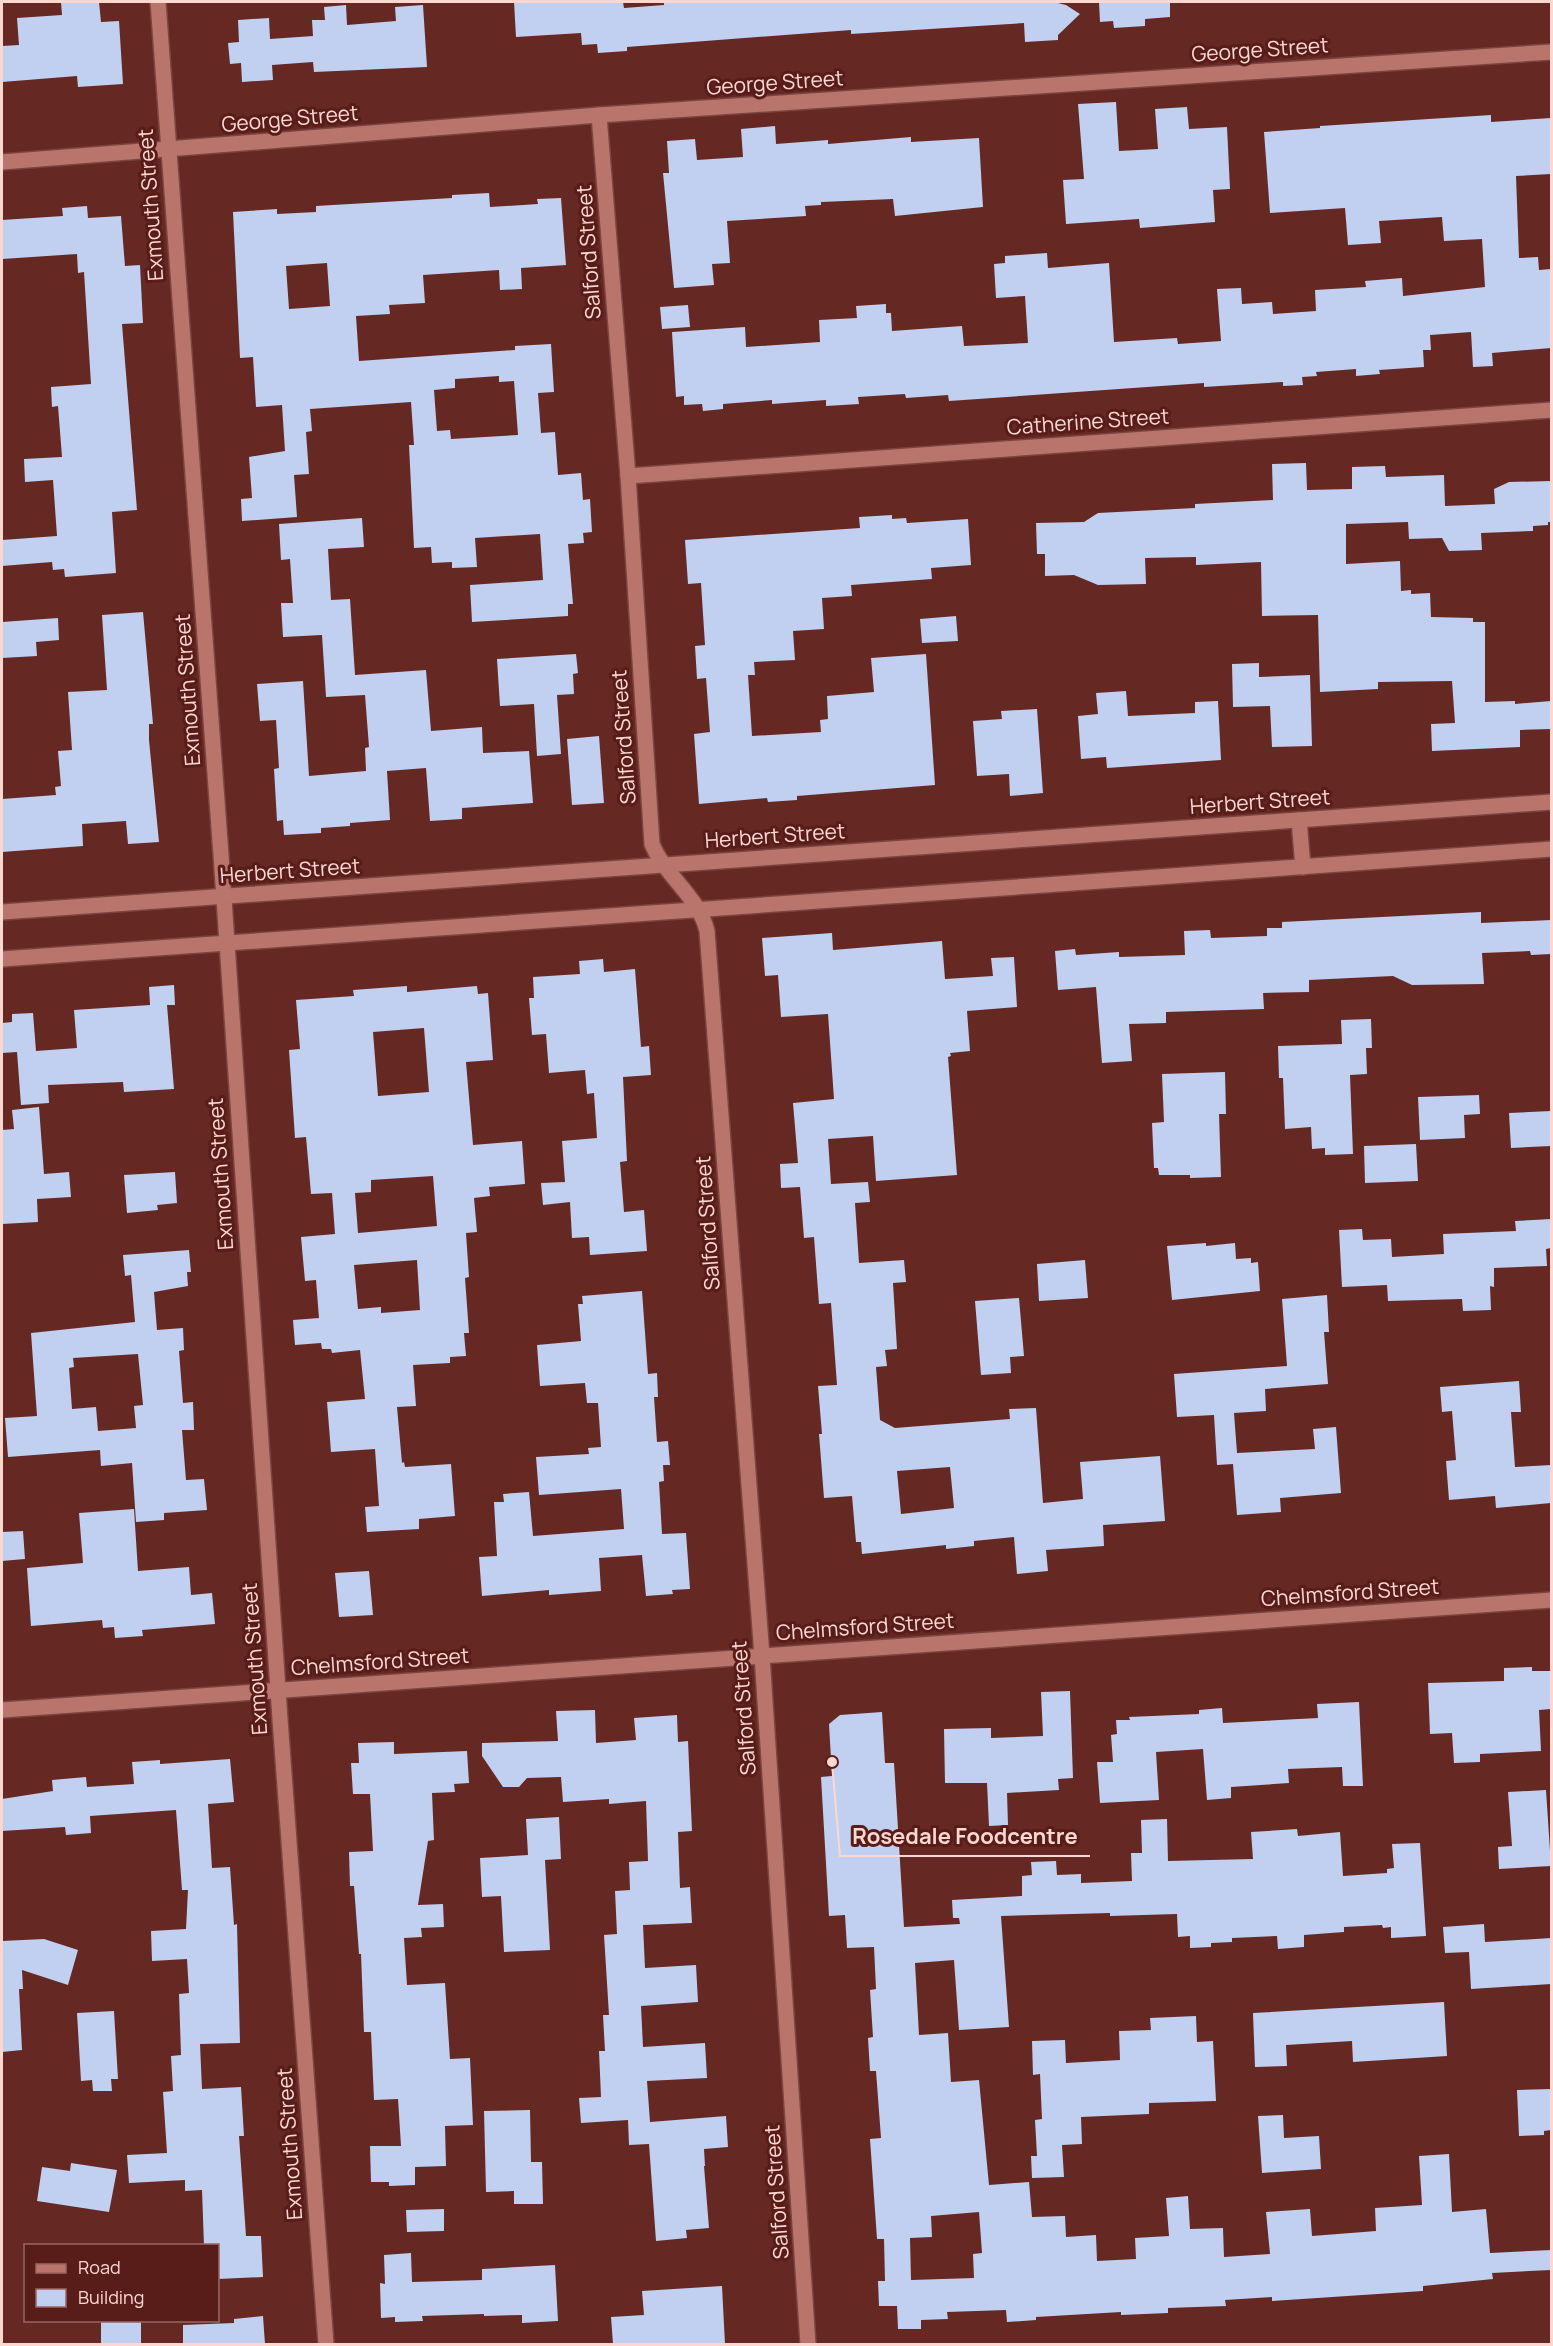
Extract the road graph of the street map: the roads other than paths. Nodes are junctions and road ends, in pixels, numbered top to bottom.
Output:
1 (158, 2) edge
2 (1551, 52) edge
3 (599, 116) junction
4 (168, 150) junction
5 (2, 162) edge
6 (1551, 410) edge
7 (628, 477) junction
8 (1551, 802) edge
9 (1299, 820) junction
10 (1551, 849) edge
11 (664, 865) junction
12 (1303, 867) junction
13 (224, 897) junction
14 (699, 909) junction
15 (2, 912) edge
16 (226, 943) junction
17 (2, 959) edge
18 (1551, 1600) edge
19 (762, 1656) junction
20 (278, 1690) junction
21 (2, 1710) edge
22 (326, 2344) edge
23 (808, 2344) edge

1 - 4 street, Exmouth Street
2 - 3 street, George Street
3 - 4 street, George Street
3 - 7 street, Salford Street
4 - 5 street, George Street
4 - 13 street, Exmouth Street
6 - 7 street, Catherine Street
7 - 11 street, Salford Street
8 - 9 street, Herbert Street
9 - 11 street, Herbert Street
9 - 12 street
10 - 12 street
11 - 13 street, Herbert Street
11 - 14 street, Salford Street
12 - 14 street
13 - 15 street, Herbert Street
13 - 16 street, Exmouth Street
14 - 16 street
14 - 19 street, Salford Street
16 - 17 street
16 - 20 street, Exmouth Street
18 - 19 street, Chelmsford Street
19 - 20 street, Chelmsford Street
19 - 23 street, Salford Street
20 - 21 street, Chelmsford Street
20 - 22 street, Exmouth Street

